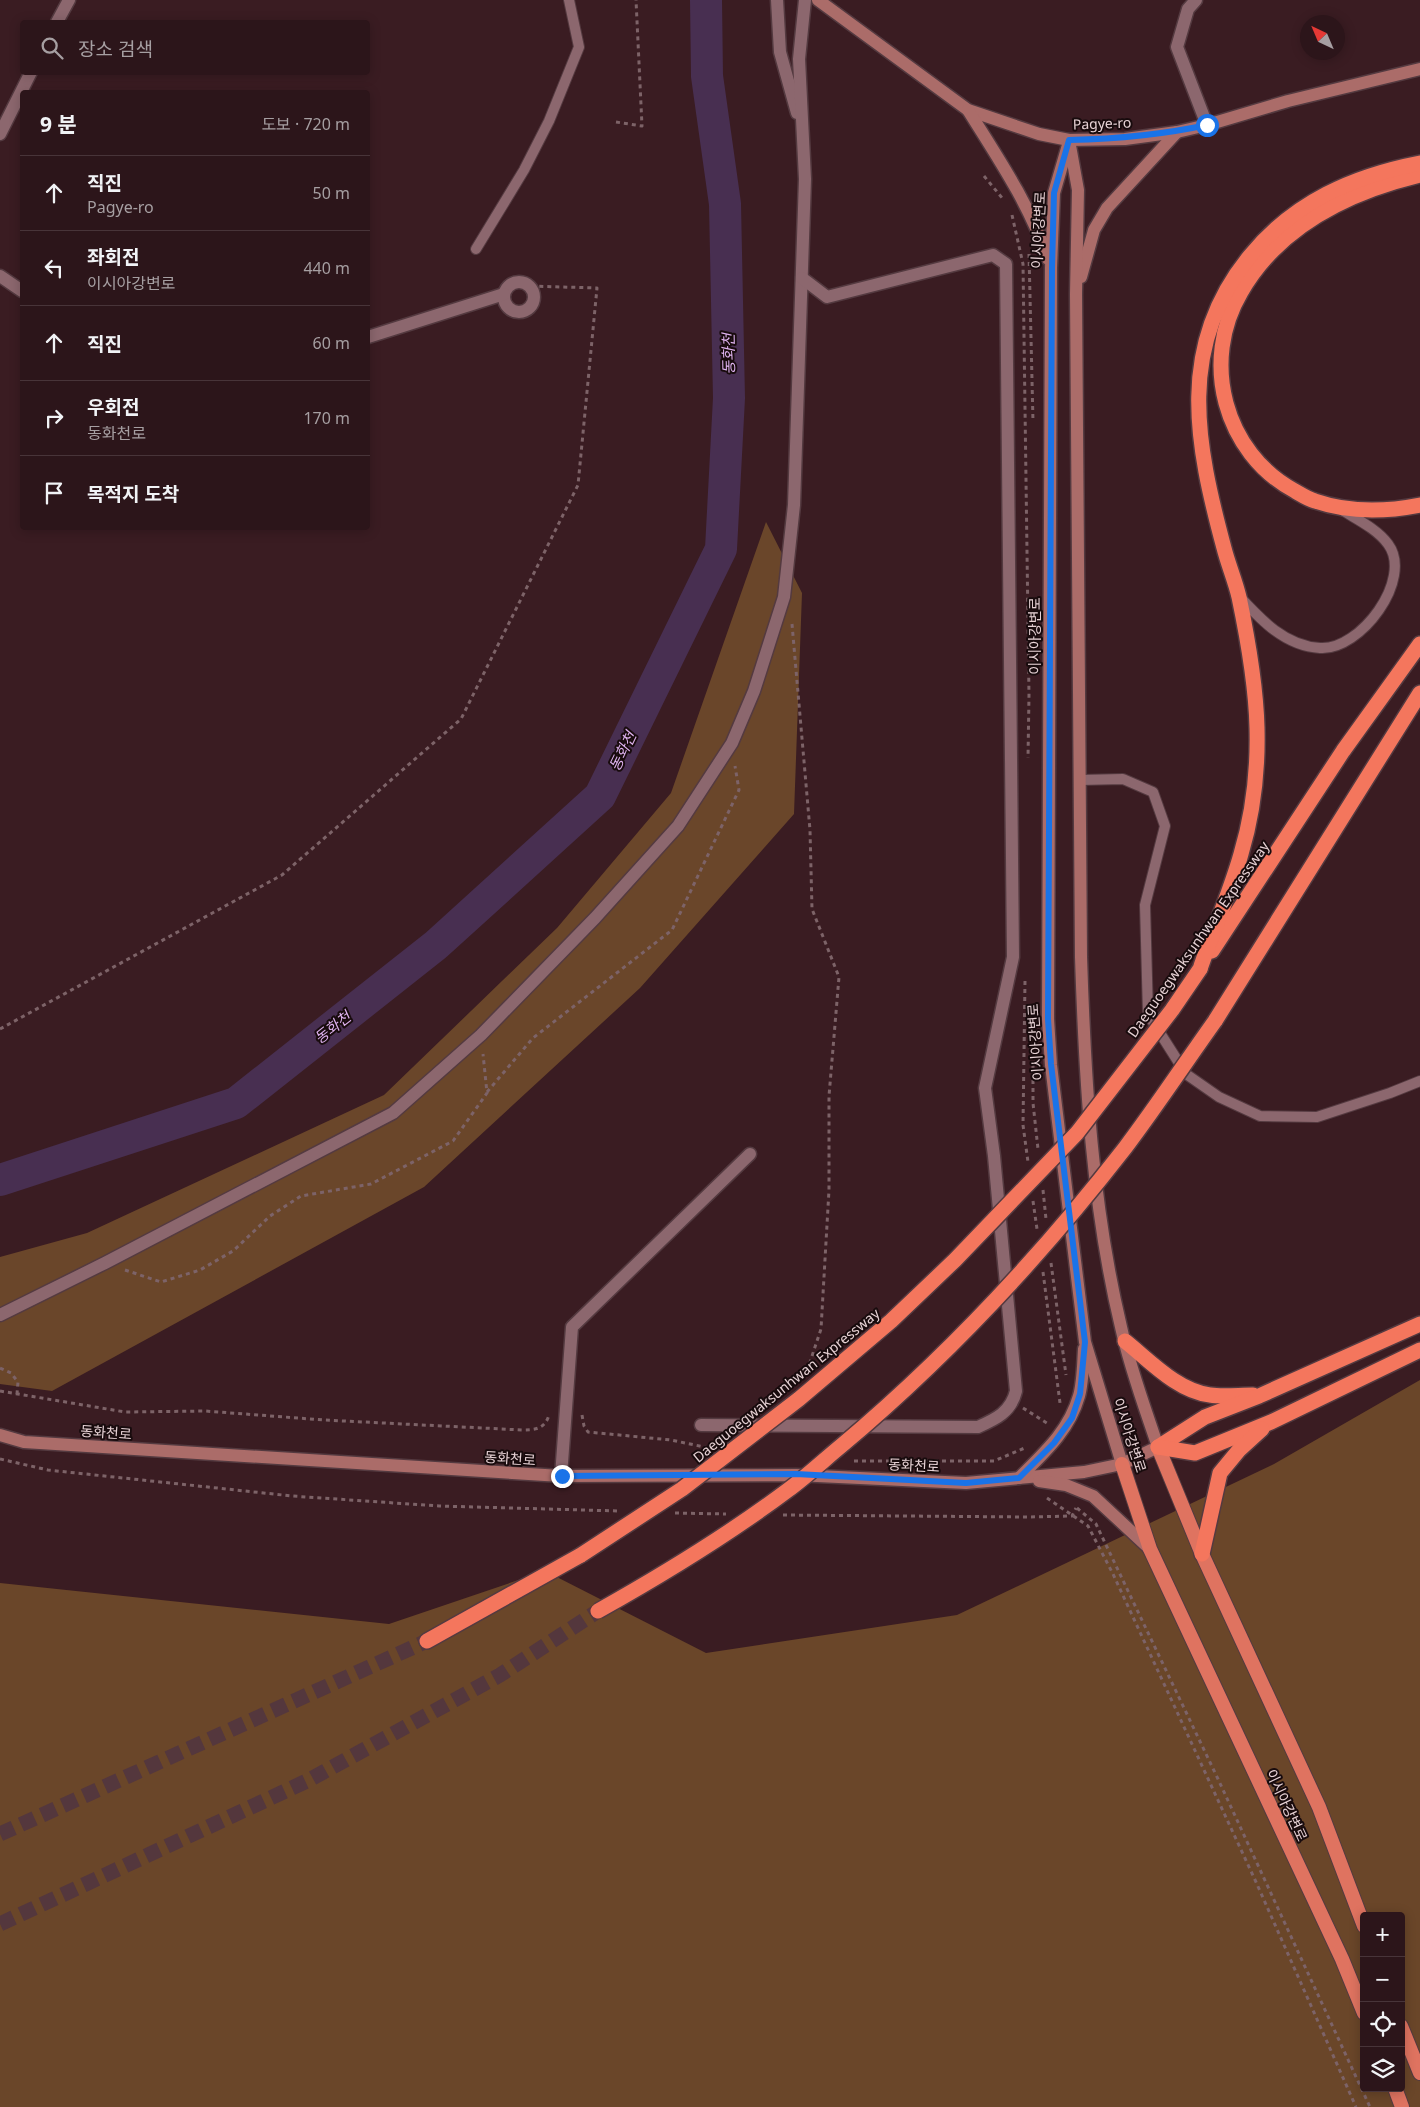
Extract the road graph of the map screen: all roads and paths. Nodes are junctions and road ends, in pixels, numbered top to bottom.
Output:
1 (69, 0) edge
2 (569, 0) edge
3 (636, 0) edge
4 (777, 0) edge
5 (805, 0) edge
6 (818, 0) edge
7 (1196, 0) edge
8 (58, 20) edge
9 (1420, 69) edge
10 (30, 75) edge
11 (23, 90) edge
12 (20, 95) edge
13 (968, 110) junction
14 (616, 122) dead end
15 (1207, 125) junction
16 (1177, 132) junction
17 (0, 134) edge
18 (803, 135) junction
19 (1069, 140) junction
20 (1420, 163) edge
21 (1420, 175) edge
22 (984, 176) dead end
23 (1005, 202) dead end
24 (1010, 208) dead end
25 (476, 249) dead end
26 (1052, 268) junction
27 (0, 276) edge
28 (802, 278) junction
29 (529, 286) junction
30 (20, 290) edge
31 (504, 294) junction
32 (1076, 294) junction
33 (370, 336) edge
34 (1420, 505) edge
35 (1340, 508) junction
36 (1238, 595) junction
37 (784, 597) junction
38 (1420, 644) edge
39 (1420, 693) edge
40 (732, 743) junction
41 (1028, 765) dead end
42 (1080, 780) junction
43 (1200, 969) junction
44 (1025, 975) dead end
45 (0, 1029) edge
46 (481, 1034) junction
47 (1420, 1081) edge
48 (487, 1092) junction
49 (750, 1154) dead end
50 (1028, 1164) dead end
51 (1032, 1193) dead end
52 (1037, 1232) dead end
53 (105, 1263) junction
54 (1042, 1271) dead end
55 (0, 1315) edge
56 (1420, 1324) edge
57 (1125, 1341) junction
58 (1085, 1342) junction
59 (1420, 1350) edge
60 (0, 1368) edge
61 (806, 1374) dead end
62 (0, 1391) edge
63 (16, 1394) junction
64 (1259, 1396) junction
65 (1013, 1402) junction
66 (551, 1408) dead end
67 (1271, 1422) junction
68 (700, 1425) dead end
69 (1064, 1429) junction
70 (0, 1435) edge
71 (1158, 1447) junction
72 (0, 1459) edge
73 (1122, 1464) junction
74 (562, 1476) junction
75 (1019, 1478) junction
76 (1066, 1486) junction
77 (1041, 1493) dead end
78 (1076, 1508) junction
79 (624, 1511) dead end
80 (672, 1512) dead end
81 (730, 1514) dead end
82 (779, 1515) dead end
83 (1072, 1516) junction
84 (1150, 1549) junction
85 (1202, 1554) junction
86 (598, 1611) tunnel mouth
87 (427, 1641) tunnel mouth
88 (1360, 1915) edge
89 (1360, 2003) edge
90 (1405, 2036) edge
91 (1420, 2073) edge
92 (1396, 2092) edge
93 (1356, 2107) edge
94 (1370, 2107) edge
95 (1402, 2107) edge

1 - 8 street
2 - 25 lane
3 - 14 path
4 - 18 street
5 - 18 street
6 - 13 main road, Pagye-ro
7 - 15 street
9 - 15 main road, Pagye-ro
10 - 11 street
12 - 17 street
13 - 19 main road, Pagye-ro
13 - 26 main road
15 - 16 main road, Pagye-ro
16 - 19 main road, Pagye-ro
16 - 32 main road
18 - 28 street
19 - 26 main road, 이시아강변로
19 - 32 main road, 이시아강변로
20 - 36 highway
21 - 35 highway
22 - 23 path
24 - 41 path
26 - 58 main road, 이시아강변로
27 - 30 street
28 - 37 street
28 - 65 street
29 - 31 street
29 - 31 street
29 - 45 path
31 - 33 street
32 - 42 main road, 이시아강변로
34 - 35 highway
35 - 36 lane
36 - 43 highway
37 - 40 street
37 - 61 path
38 - 43 highway, Daeguoegwaksunhwan Expressway
39 - 86 highway, bridge
40 - 46 street
40 - 48 path
42 - 47 lane
42 - 57 main road, 이시아강변로
43 - 87 highway, Daeguoegwaksunhwan Expressway, bridge
44 - 50 path
46 - 48 path
46 - 53 street
48 - 53 path
49 - 74 street
51 - 52 path
53 - 55 street
54 - 69 path
56 - 64 highway
57 - 64 highway
57 - 71 main road, 이시아강변로
58 - 69 main road
58 - 73 main road, 이시아강변로
59 - 67 highway
60 - 63 path
62 - 63 path
63 - 66 path
64 - 71 highway
65 - 68 street
65 - 69 path
67 - 71 highway
67 - 85 highway
69 - 75 main road
70 - 74 main road, 동화천로
71 - 73 main road
71 - 85 highway, 이시아강변로
72 - 79 path
73 - 75 main road
73 - 84 highway, 이시아강변로
74 - 75 main road, 동화천로
75 - 76 main road
76 - 78 path
76 - 84 main road
77 - 83 path
78 - 83 path
78 - 94 path
80 - 81 path
82 - 83 path
83 - 93 path
84 - 89 highway, 이시아강변로
85 - 88 highway, 이시아강변로
90 - 91 highway
92 - 95 highway

